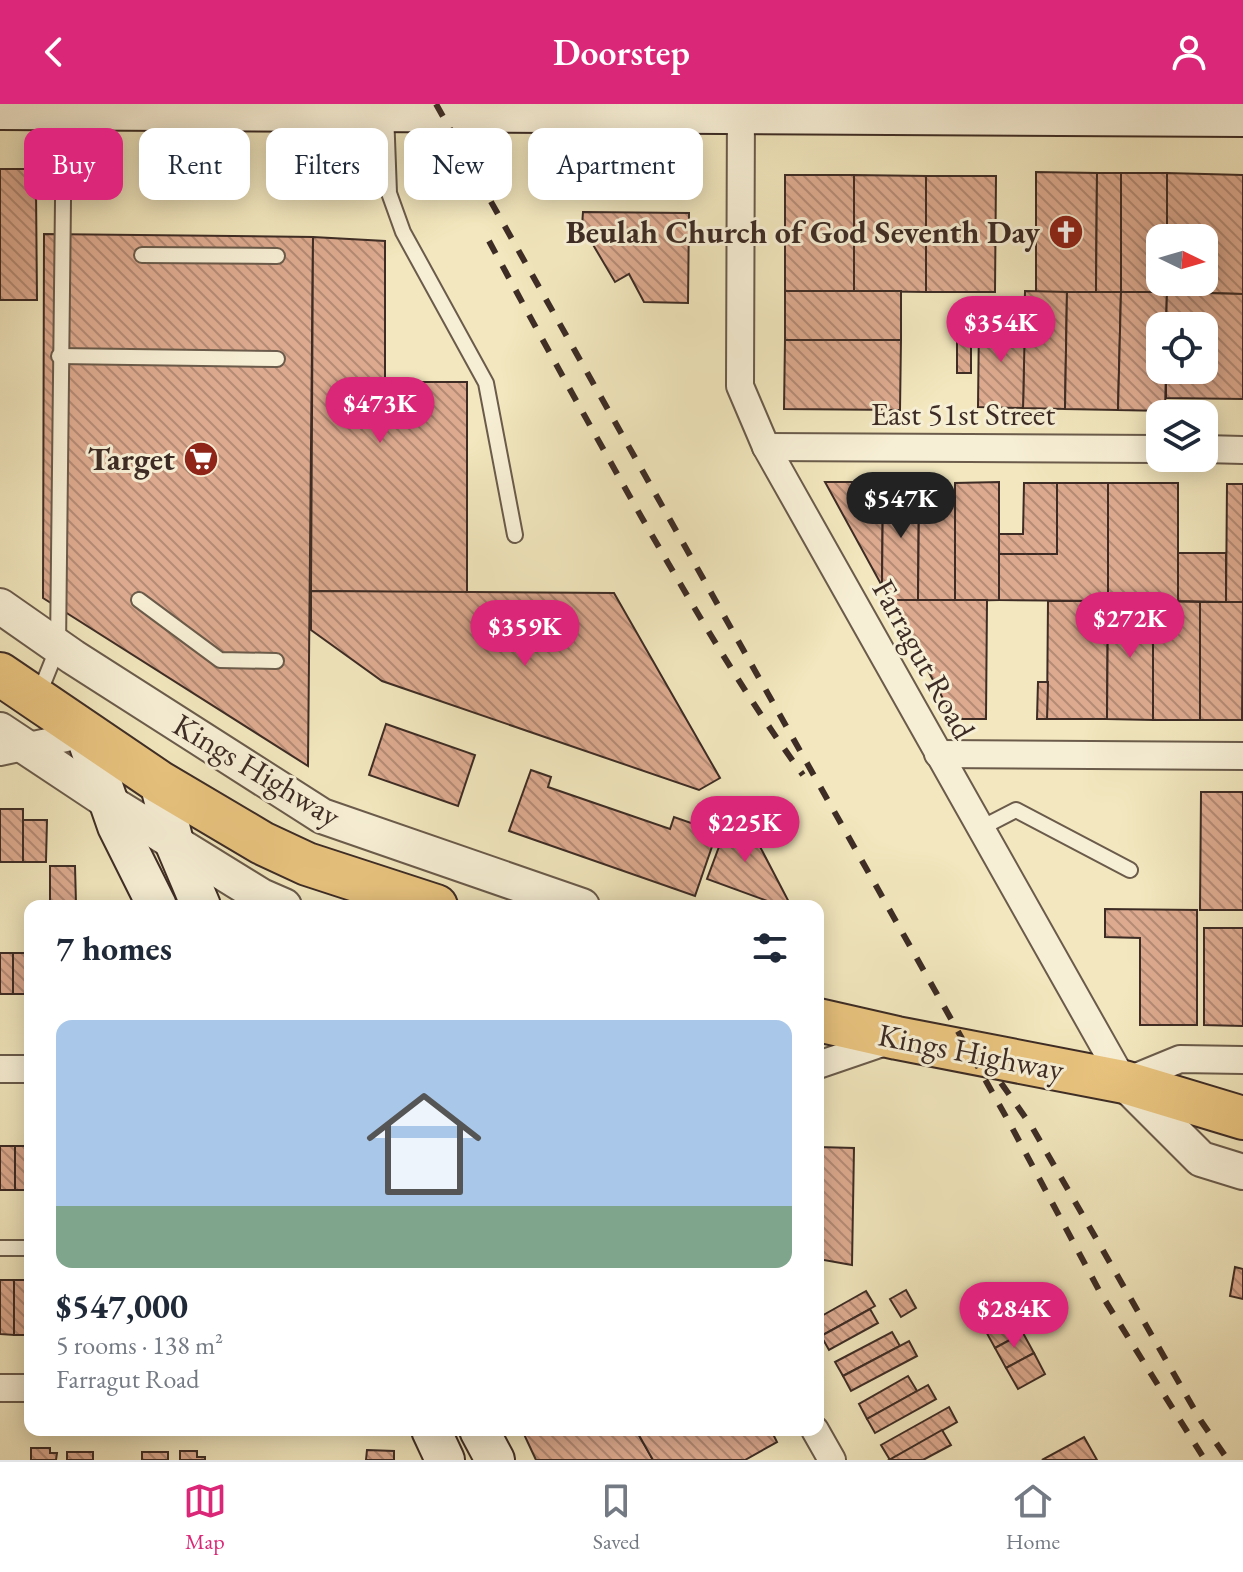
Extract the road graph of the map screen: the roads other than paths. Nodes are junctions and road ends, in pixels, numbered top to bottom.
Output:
1 (537, 108) edge
2 (587, 109) edge
3 (740, 109) edge
4 (0, 110) edge
5 (64, 110) junction
6 (386, 112) junction
7 (1243, 117) edge
8 (142, 255) dead end
9 (277, 256) dead end
10 (59, 356) junction
11 (277, 359) dead end
12 (766, 447) junction
13 (1146, 449) edge
14 (1218, 449) edge
15 (1243, 450) edge
16 (515, 535) dead end
17 (139, 600) dead end
18 (0, 606) edge
19 (58, 647) junction
20 (276, 661) dead end
21 (0, 674) edge
22 (36, 699) junction
23 (85, 734) junction
24 (9, 743) edge
25 (938, 754) junction
26 (1243, 756) edge
27 (159, 782) junction
28 (107, 801) junction
29 (981, 828) junction
30 (174, 842) junction
31 (1130, 870) dead end
32 (154, 900) edge
33 (198, 900) edge
34 (270, 900) edge
35 (418, 900) edge
36 (565, 900) edge
37 (824, 1021) edge
38 (897, 1038) junction
39 (1243, 1060) edge
40 (824, 1063) edge
41 (0, 1069) edge
42 (24, 1069) edge
43 (1124, 1082) junction
44 (1243, 1118) edge
45 (1243, 1172) edge
46 (0, 1248) edge
47 (24, 1248) edge
48 (0, 1388) edge
49 (24, 1388) edge
50 (434, 1436) edge
51 (482, 1436) edge
52 (818, 1436) edge
53 (445, 1460) edge
54 (495, 1460) edge
55 (832, 1460) edge

1 - 2 main road
1 - 6 main road
2 - 3 main road
3 - 7 main road
3 - 12 street, Farragut Road
4 - 5 main road
5 - 6 main road
5 - 10 lane
6 - 16 lane
8 - 9 lane
10 - 11 lane
10 - 19 lane
12 - 13 street, East 51st Street
12 - 25 street, Farragut Road
14 - 15 street
17 - 20 lane
18 - 19 street, Kings Highway
19 - 22 lane
19 - 36 street, Kings Highway
21 - 22 main road, Kings Highway
22 - 23 main road, Kings Highway
23 - 24 street
23 - 27 main road, Kings Highway
23 - 28 main road
24 - 28 street
25 - 26 street
25 - 29 street, Farragut Road
27 - 30 main road
27 - 35 main road, Kings Highway
28 - 30 street
28 - 32 main road
29 - 31 lane
29 - 43 street, Farragut Road
30 - 33 main road
30 - 34 street
37 - 38 main road, Kings Highway
38 - 40 street
38 - 43 main road, Kings Highway
39 - 43 street
41 - 42 street
43 - 44 main road, Kings Highway
43 - 45 street
46 - 47 lane
48 - 49 street
50 - 53 main road
51 - 54 main road
52 - 55 street

